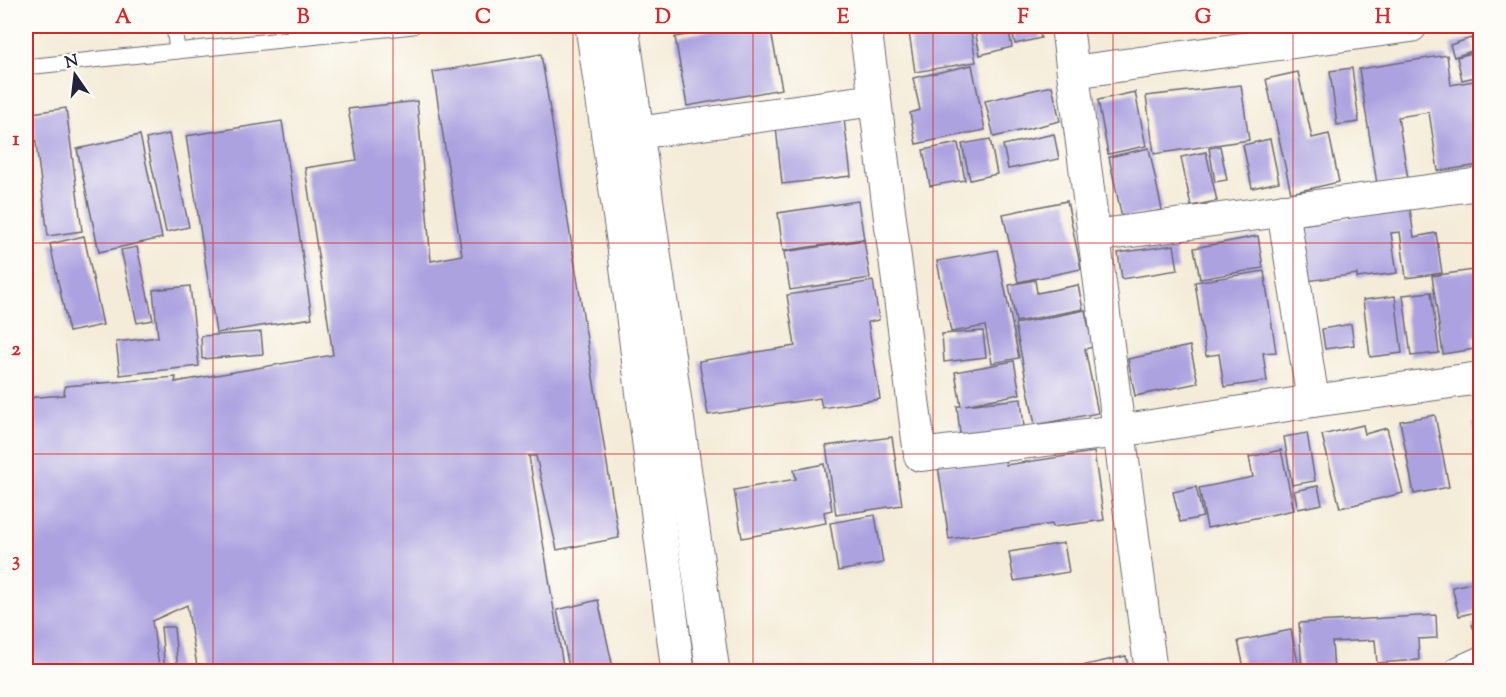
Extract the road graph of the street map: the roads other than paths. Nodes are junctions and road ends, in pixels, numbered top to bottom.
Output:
1 (174, 26) edge
2 (413, 26) edge
3 (592, 26) edge
4 (622, 26) edge
5 (865, 26) edge
6 (1066, 26) edge
7 (1411, 26) edge
8 (177, 51) junction
9 (26, 67) edge
10 (1073, 72) junction
11 (875, 100) junction
12 (637, 133) junction
13 (1480, 183) edge
14 (1283, 210) junction
15 (637, 236) junction
16 (1094, 236) junction
17 (1480, 378) edge
18 (1313, 401) junction
19 (1119, 431) junction
20 (1480, 663) edge
21 (678, 672) edge
22 (713, 672) edge
23 (1151, 672) edge
24 (1460, 672) edge

1 - 8 lane
2 - 8 lane
3 - 15 street
4 - 12 street
5 - 11 street
6 - 10 street
7 - 10 street
8 - 9 lane
10 - 16 street
11 - 12 street
11 - 19 street
12 - 15 street
13 - 14 street
14 - 16 street
14 - 18 street
15 - 21 street
15 - 22 street
16 - 19 street
17 - 18 street
18 - 19 street
19 - 23 street
20 - 24 street

